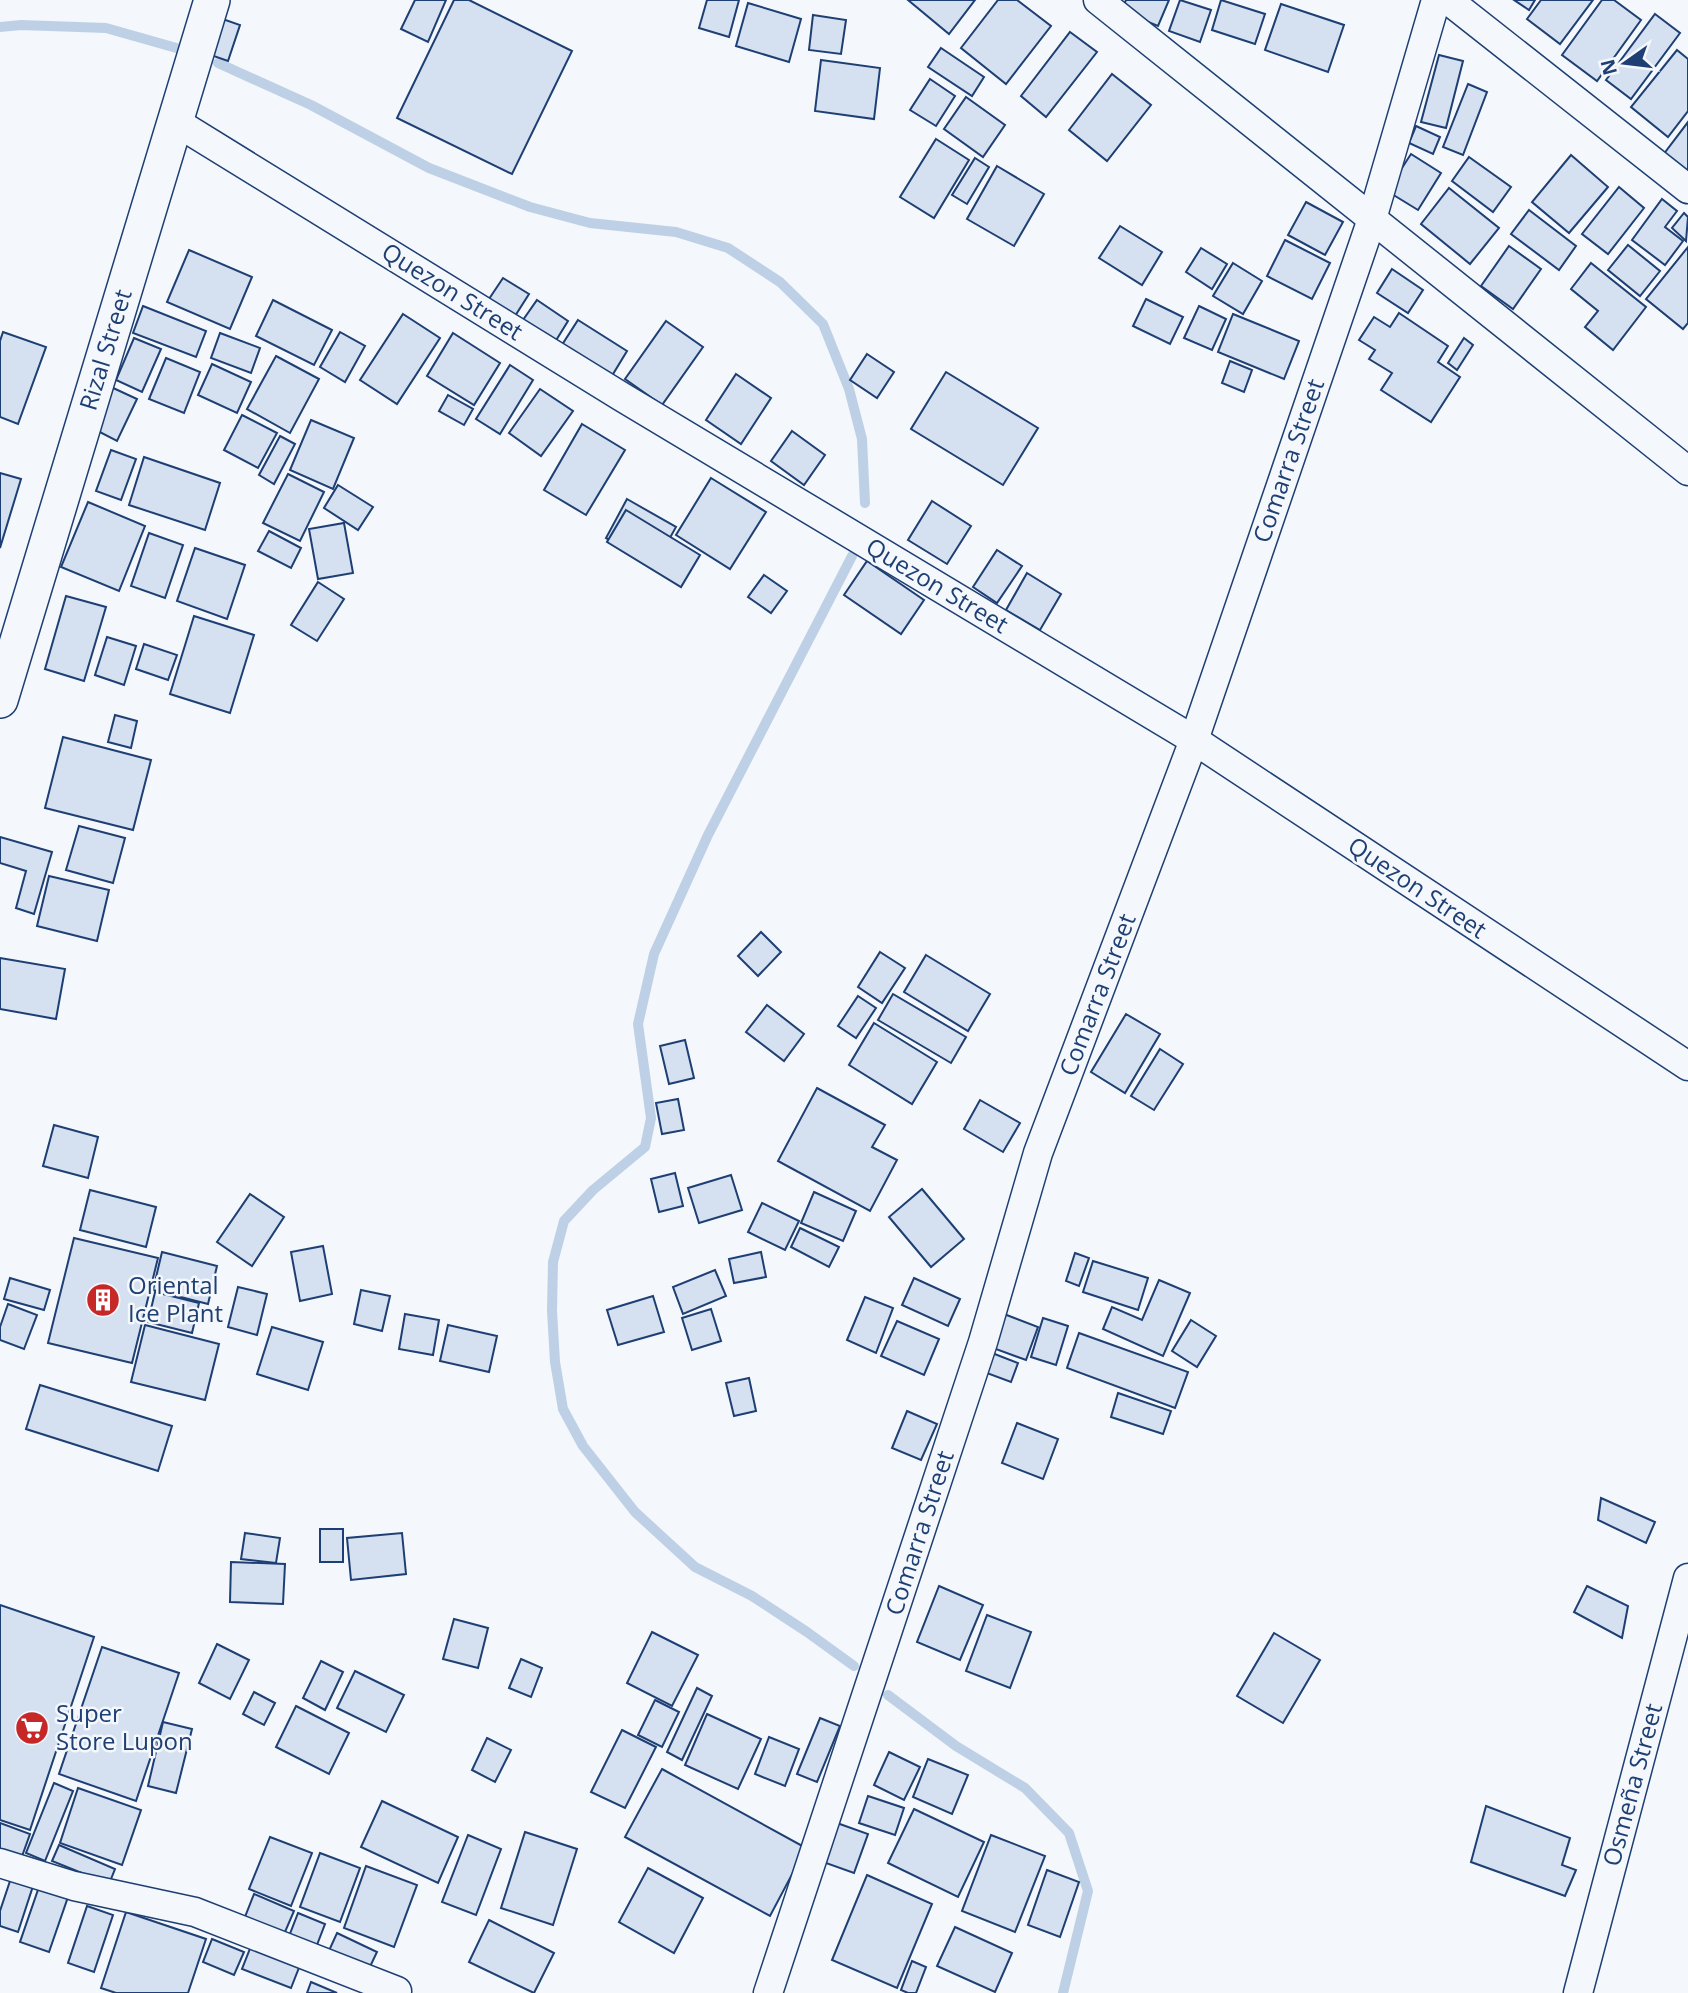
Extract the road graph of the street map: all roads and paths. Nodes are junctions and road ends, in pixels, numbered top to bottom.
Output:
1 (212, 0) edge
2 (1098, 0) edge
3 (1437, 0) edge
4 (1448, 0) edge
5 (182, 126) junction
6 (1688, 189) edge
7 (1372, 219) junction
8 (1688, 471) edge
9 (0, 701) edge
10 (1194, 740) junction
11 (1688, 1066) edge
12 (1688, 1578) edge
13 (0, 1863) edge
14 (397, 1991) dead end
15 (768, 1993) edge
16 (1578, 1993) edge

1 - 5 street, Rizal Street
2 - 7 street
3 - 7 street, Comarra Street
4 - 6 street
5 - 9 street, Rizal Street
5 - 10 street, Quezon Street
7 - 8 street
7 - 10 street, Comarra Street
10 - 11 street, Quezon Street
10 - 15 street, Comarra Street
12 - 16 street, Osmeña Street
13 - 14 street

